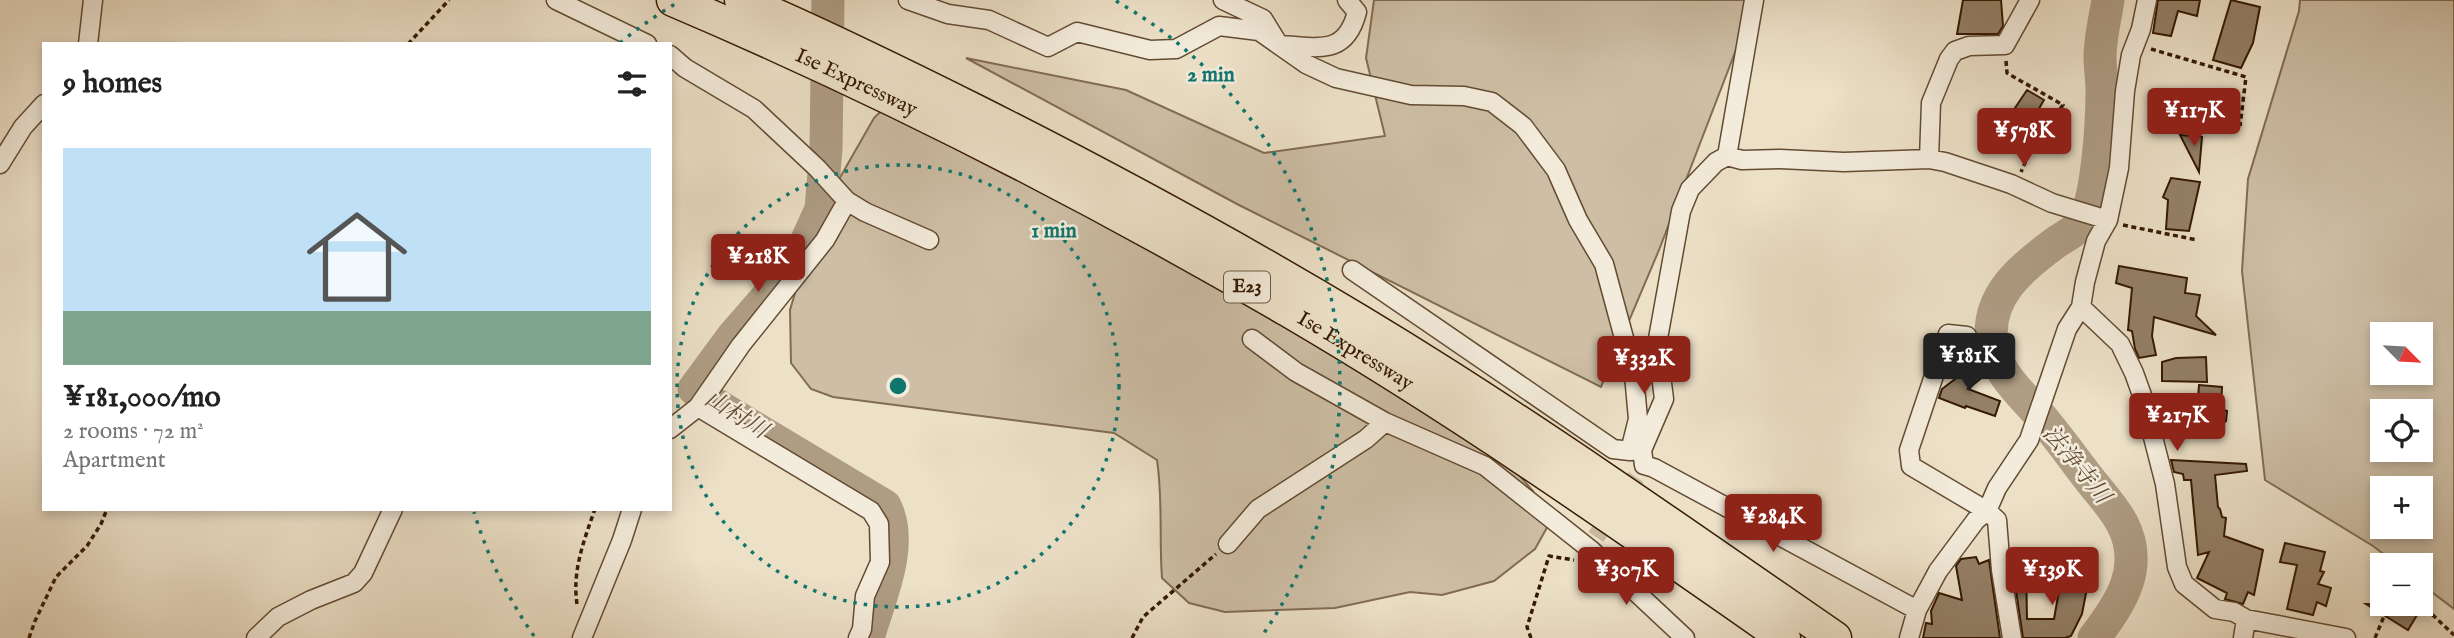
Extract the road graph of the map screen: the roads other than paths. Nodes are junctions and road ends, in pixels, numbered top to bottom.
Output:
1 (93, 0) edge
2 (556, 0) edge
3 (673, 0) edge
4 (741, 0) edge
5 (908, 0) edge
6 (1223, 0) edge
7 (1347, 0) edge
8 (1754, 0) edge
9 (2030, 0) edge
10 (2147, 0) edge
11 (88, 42) edge
12 (643, 42) edge
13 (1279, 44) junction
14 (672, 57) edge
15 (42, 106) edge
16 (1727, 156) junction
17 (1929, 159) junction
18 (0, 164) edge
19 (847, 201) junction
20 (2108, 220) junction
21 (929, 240) dead end
22 (1352, 270) dead end
23 (2081, 307) junction
24 (1967, 336) dead end
25 (1252, 339) dead end
26 (698, 407) junction
27 (1385, 422) junction
28 (672, 427) edge
29 (1636, 451) junction
30 (1987, 510) junction
31 (392, 511) edge
32 (631, 511) edge
33 (1228, 544) road end
34 (1917, 610) junction
35 (2246, 619) junction
36 (584, 634) edge
37 (256, 638) edge
38 (858, 638) edge
39 (1685, 638) edge
40 (1784, 638) edge
41 (1835, 638) edge
42 (1909, 638) edge
43 (2012, 638) edge
44 (2242, 638) edge
45 (2346, 638) edge

1 - 11 street
2 - 12 street
3 - 40 highway, Ise Expressway / E23
4 - 41 highway, Ise Expressway / E23
5 - 13 street
6 - 13 street
7 - 13 street
8 - 16 street
9 - 17 street
10 - 20 street
13 - 29 street
14 - 19 street
15 - 18 street
16 - 17 street
16 - 29 street
17 - 20 street
19 - 21 street
19 - 26 street
20 - 23 street
22 - 29 street
23 - 30 street
23 - 35 street
24 - 30 street
25 - 27 street
26 - 28 street
26 - 38 street
27 - 33 street
27 - 39 street
29 - 34 street
30 - 34 street
30 - 43 street
31 - 37 street
32 - 36 street
34 - 42 street
35 - 44 street
35 - 45 street

